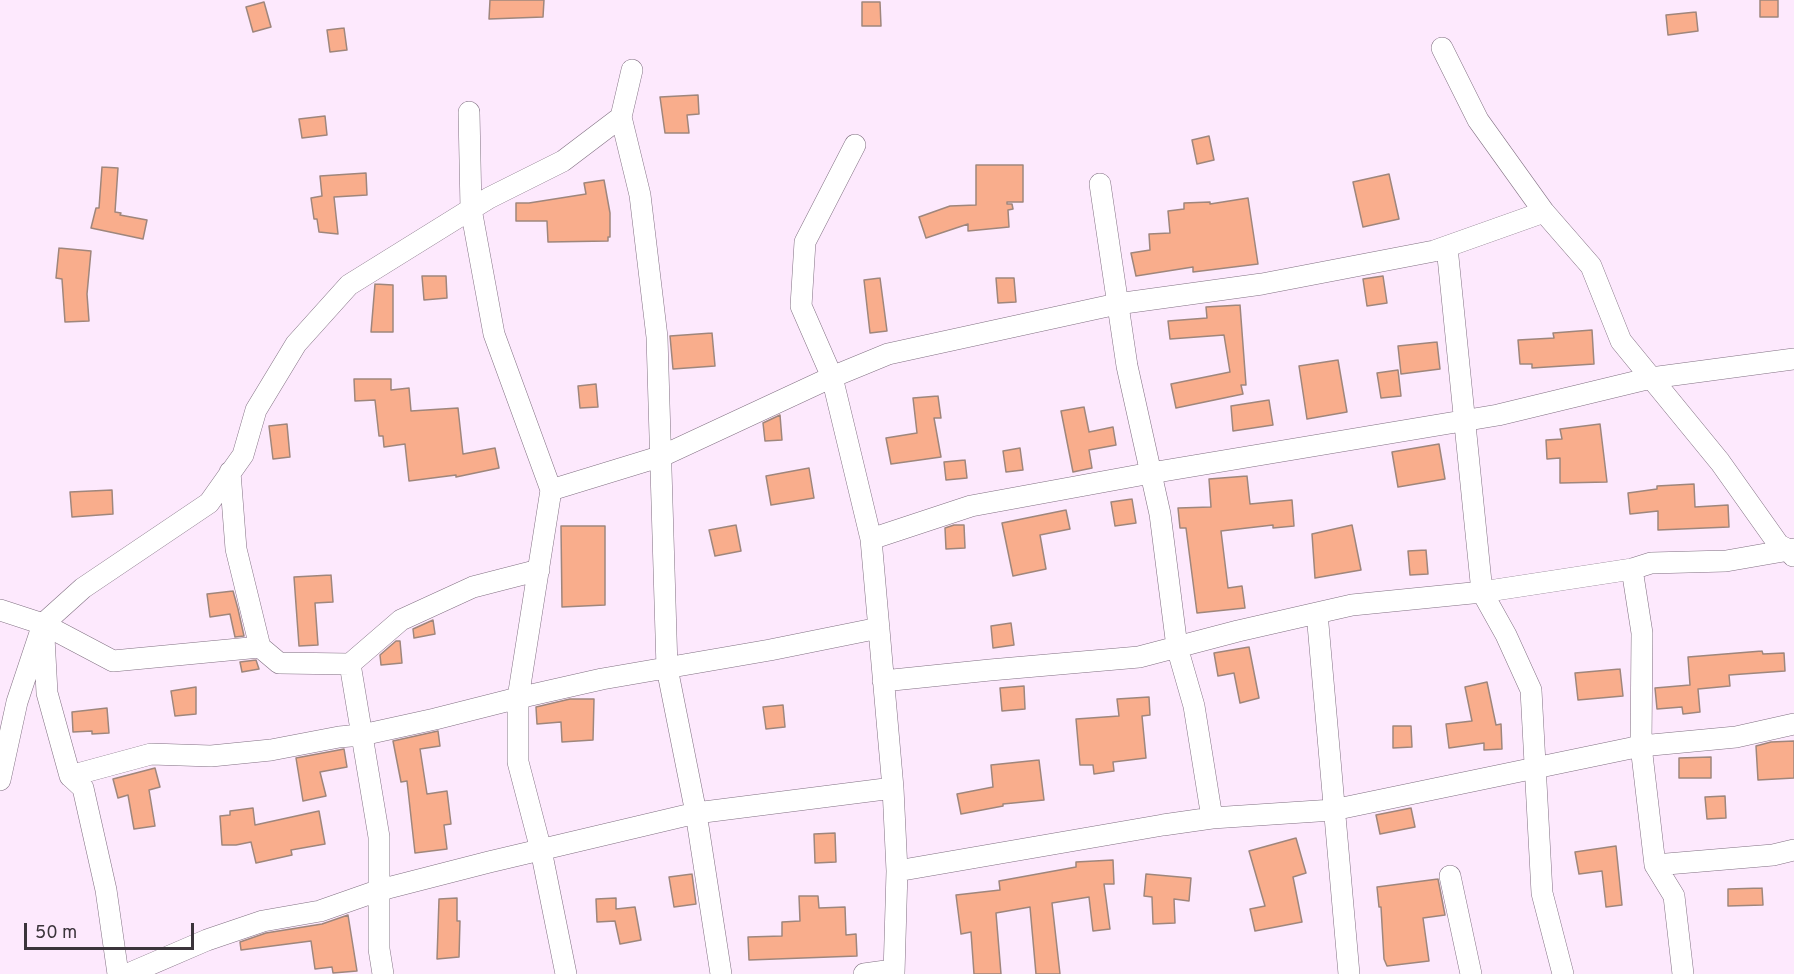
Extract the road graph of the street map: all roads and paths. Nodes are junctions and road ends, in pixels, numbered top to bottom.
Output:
1 (1443, 48) dead end
2 (632, 70) dead end
3 (469, 112) dead end
4 (621, 117) junction
5 (855, 146) dead end
6 (1100, 184) dead end
7 (471, 209) junction
8 (1544, 212) junction
9 (1447, 247) junction
10 (1117, 304) junction
11 (1794, 359) edge
12 (832, 377) junction
13 (1652, 378) junction
14 (1464, 420) junction
15 (662, 456) junction
16 (230, 472) junction
17 (1151, 473) junction
18 (551, 490) junction
19 (871, 539) junction
20 (1792, 552) edge
21 (1632, 569) junction
22 (538, 570) junction
23 (1482, 592) junction
24 (0, 610) edge
25 (1317, 613) junction
26 (43, 624) junction
27 (879, 628) junction
28 (260, 647) junction
29 (1177, 647) junction
30 (350, 664) junction
31 (668, 668) junction
32 (883, 681) junction
33 (518, 698) junction
34 (1794, 724) edge
35 (362, 735) junction
36 (1641, 746) junction
37 (1537, 768) junction
38 (70, 776) junction
39 (0, 780) edge
40 (893, 788) junction
41 (1334, 810) junction
42 (696, 813) junction
43 (1212, 818) junction
44 (541, 850) junction
45 (1794, 850) edge
46 (1655, 865) junction
47 (897, 871) junction
48 (1450, 876) dead end
49 (380, 890) junction
50 (894, 972) edge
51 (118, 974) edge
52 (128, 974) edge
53 (383, 974) edge
54 (566, 974) edge
55 (721, 974) edge
56 (864, 974) edge
57 (1349, 974) edge
58 (1471, 974) edge
59 (1563, 974) edge
60 (1683, 974) edge

1 - 8 street
2 - 4 street
3 - 7 street
4 - 7 street
4 - 15 street
5 - 12 street
6 - 10 street
7 - 16 street
7 - 18 street
8 - 9 street
8 - 13 street
9 - 10 street
9 - 14 street
10 - 12 street
10 - 17 street
11 - 13 street
12 - 15 street
12 - 19 street
13 - 14 street
13 - 20 street
14 - 17 street
14 - 23 street
15 - 18 street
15 - 31 street
16 - 26 street
16 - 28 street
17 - 19 street
17 - 29 street
18 - 22 street
19 - 27 street
20 - 21 street
21 - 23 street
21 - 36 street
22 - 30 street
22 - 33 street
23 - 25 street
23 - 37 street
24 - 26 street
25 - 29 street
25 - 41 street
26 - 28 street
26 - 38 street
26 - 39 street
27 - 31 street
27 - 32 street
28 - 30 street
29 - 32 street
29 - 43 street
30 - 35 street
31 - 33 street
31 - 42 street
32 - 40 street
33 - 35 street
33 - 44 street
34 - 36 street
35 - 38 street
35 - 49 street
36 - 37 street
36 - 46 street
37 - 41 street
37 - 59 street
38 - 51 street
40 - 42 street
40 - 47 street
41 - 43 street
41 - 57 street
42 - 44 street
42 - 55 street
43 - 47 street
44 - 49 street
44 - 54 street
45 - 46 street
46 - 60 street
47 - 50 street
48 - 58 street
49 - 52 street
49 - 53 street
50 - 56 street

